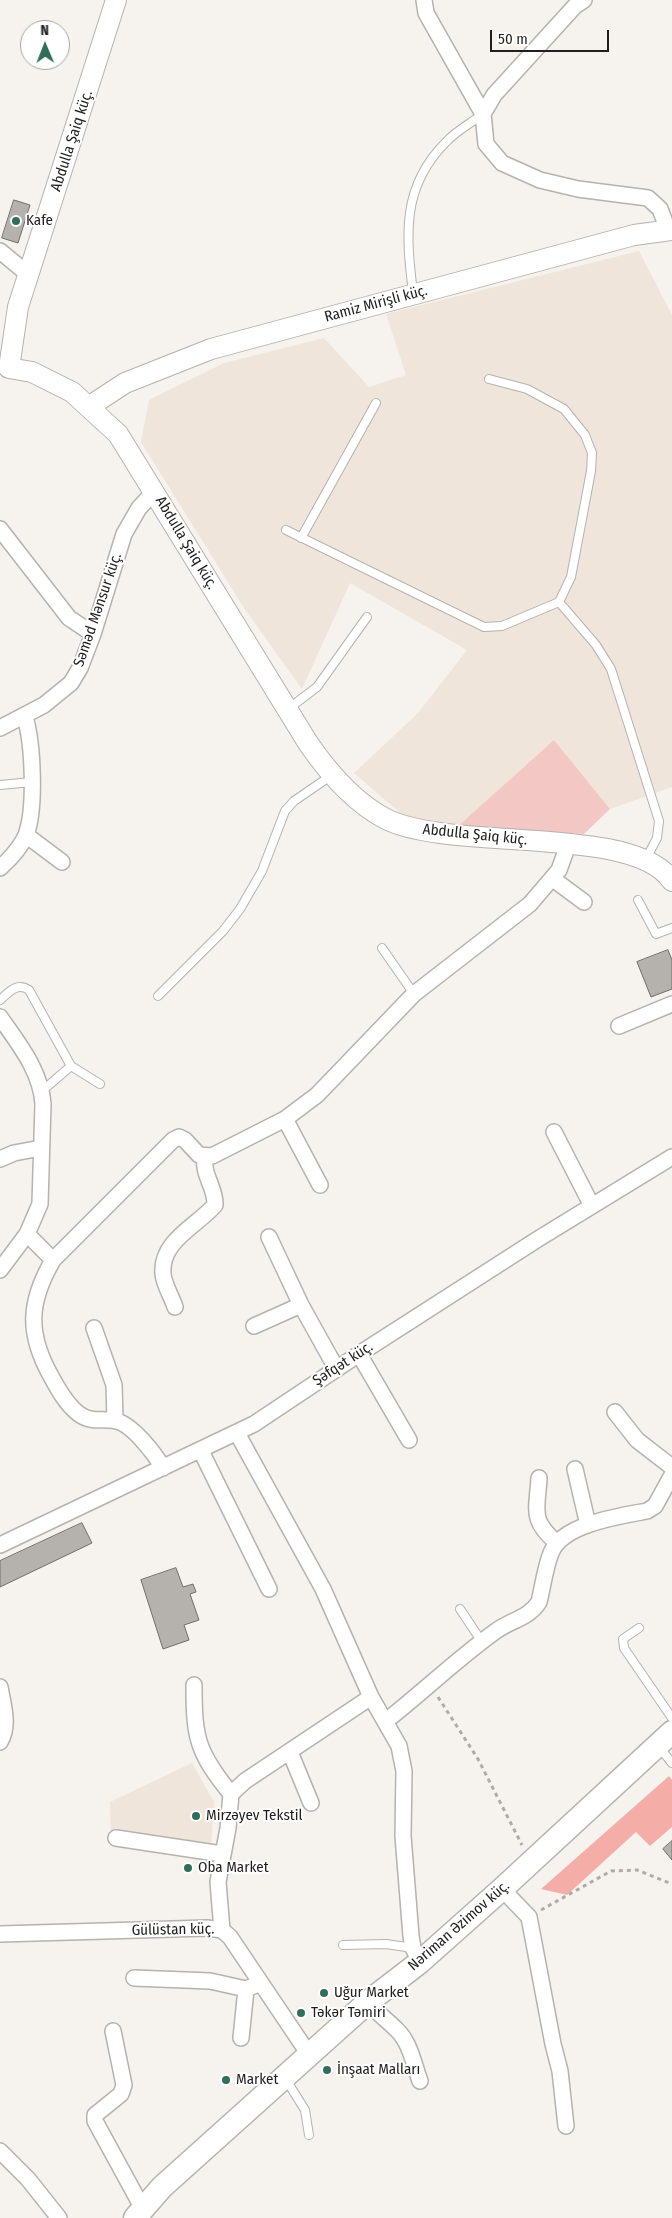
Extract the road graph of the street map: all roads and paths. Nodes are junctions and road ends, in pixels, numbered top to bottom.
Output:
1 (116, 0) edge
2 (424, 0) edge
3 (575, 2) edge
4 (482, 114) junction
5 (670, 230) edge
6 (0, 251) edge
7 (29, 275) junction
8 (413, 293) junction
9 (5, 369) edge
10 (489, 379) dead end
11 (376, 403) dead end
12 (90, 406) junction
13 (155, 492) junction
14 (0, 529) edge
15 (286, 530) dead end
16 (301, 538) junction
17 (559, 602) junction
18 (367, 617) dead end
19 (93, 634) junction
20 (286, 711) junction
21 (25, 717) junction
22 (0, 728) edge
23 (332, 775) junction
24 (32, 782) junction
25 (0, 785) edge
26 (26, 835) junction
27 (568, 845) junction
28 (646, 858) junction
29 (62, 862) dead end
30 (0, 868) edge
31 (670, 875) edge
32 (553, 878) junction
33 (638, 900) dead end
34 (584, 902) dead end
35 (672, 928) edge
36 (382, 948) dead end
37 (414, 994) junction
38 (158, 996) dead end
39 (0, 1000) edge
40 (672, 1004) edge
41 (0, 1017) edge
42 (619, 1026) dead end
43 (71, 1066) junction
44 (100, 1084) dead end
45 (42, 1091) junction
46 (285, 1119) junction
47 (554, 1132) dead end
48 (41, 1148) junction
49 (205, 1158) junction
50 (672, 1158) edge
51 (0, 1160) edge
52 (320, 1185) dead end
53 (592, 1206) junction
54 (27, 1234) junction
55 (269, 1237) dead end
56 (53, 1260) junction
57 (0, 1270) edge
58 (301, 1305) junction
59 (175, 1307) dead end
60 (254, 1326) dead end
61 (94, 1328) dead end
62 (358, 1354) junction
63 (336, 1368) junction
64 (615, 1412) dead end
65 (115, 1420) junction
66 (237, 1433) junction
67 (409, 1440) dead end
68 (201, 1451) junction
69 (672, 1467) edge
70 (163, 1468) junction
71 (575, 1469) dead end
72 (672, 1475) edge
73 (539, 1478) dead end
74 (588, 1525) junction
75 (557, 1543) junction
76 (0, 1545) edge
77 (268, 1589) dead end
78 (460, 1609) dead end
79 (639, 1628) dead end
80 (482, 1642) junction
81 (194, 1684) dead end
82 (430, 1686) junction
83 (0, 1688) edge
84 (371, 1697) junction
85 (672, 1718) edge
86 (386, 1721) junction
87 (665, 1739) edge
88 (0, 1742) edge
89 (290, 1752) junction
90 (672, 1762) edge
91 (231, 1794) junction
92 (311, 1803) dead end
93 (116, 1838) dead end
94 (222, 1854) junction
95 (531, 1861) junction
96 (672, 1884) edge
97 (502, 1889) junction
98 (529, 1917) junction
99 (222, 1930) junction
100 (0, 1934) edge
101 (343, 1945) dead end
102 (417, 1955) junction
103 (134, 1978) dead end
104 (261, 1983) junction
105 (246, 1989) junction
106 (368, 2002) junction
107 (113, 2031) dead end
108 (241, 2038) dead end
109 (310, 2056) junction
110 (285, 2078) junction
111 (420, 2081) dead end
112 (566, 2126) dead end
113 (309, 2135) dead end
114 (0, 2151) edge
115 (139, 2213) edge
116 (59, 2218) edge

1 - 7 street, Abdulla Şaiq küç.
2 - 4 street
3 - 4 street
4 - 5 street
4 - 8 lane
5 - 8 street, Ramiz Mirişli küç.
6 - 7 street
7 - 9 street, Abdulla Şaiq küç.
8 - 12 street, Ramiz Mirişli küç.
9 - 12 street, Abdulla Şaiq küç.
10 - 17 lane
11 - 16 lane
12 - 13 street, Abdulla Şaiq küç.
13 - 19 street, Səməd Mənsur küç.
13 - 20 street, Abdulla Şaiq küç.
14 - 19 street
15 - 16 lane
16 - 17 lane
17 - 28 lane
18 - 20 lane
19 - 21 street, Səməd Mənsur küç.
20 - 23 street, Abdulla Şaiq küç.
21 - 22 street, Səməd Mənsur küç.
21 - 24 street
23 - 27 street, Abdulla Şaiq küç.
23 - 38 lane
24 - 25 lane
24 - 26 street
26 - 29 street
26 - 30 street
27 - 28 street, Abdulla Şaiq küç.
27 - 32 street
28 - 31 street, Abdulla Şaiq küç.
32 - 34 street
32 - 37 street
33 - 35 lane
36 - 37 lane
37 - 46 street
39 - 43 lane
40 - 42 street
41 - 45 street
43 - 44 lane
43 - 45 lane
45 - 48 street
46 - 49 street
46 - 52 street
47 - 53 street
48 - 51 street
48 - 54 street
49 - 56 street
49 - 59 street
50 - 53 street, Şəfqət küç.
53 - 62 street, Şəfqət küç.
54 - 56 street
54 - 57 street
55 - 58 street
56 - 65 street
58 - 60 street
58 - 63 street
61 - 65 street
62 - 63 street, Şəfqət küç.
62 - 67 street
63 - 66 street, Şəfqət küç.
64 - 69 street
65 - 70 street
66 - 68 street, Şəfqət küç.
66 - 84 street
68 - 70 street, Şəfqət küç.
68 - 77 street
70 - 76 street, Şəfqət küç.
71 - 74 street
72 - 74 street
73 - 75 street
74 - 75 street
75 - 80 street
78 - 80 lane
79 - 85 lane
80 - 82 street
81 - 91 street
82 - 86 street
82 - 95 path
83 - 88 street
84 - 86 street
84 - 89 street
86 - 102 street
87 - 90 lane
87 - 95 main road, Nəriman Əzimov küç.
89 - 91 street
89 - 92 street
91 - 94 street
93 - 94 street
94 - 99 street
95 - 97 main road, Nəriman Əzimov küç.
96 - 98 path
97 - 98 street
97 - 102 main road, Nəriman Əzimov küç.
98 - 112 street
99 - 100 street, Gülüstan küç.
99 - 104 street, Gülüstan küç.
101 - 102 lane
102 - 106 main road, Nəriman Əzimov küç.
103 - 105 street
104 - 105 street
104 - 109 street, Gülüstan küç.
105 - 108 street
106 - 109 main road, Nəriman Əzimov küç.
106 - 111 street
107 - 115 street
109 - 110 main road, Nəriman Əzimov küç.
110 - 113 lane
110 - 115 main road, Nəriman Əzimov küç.
114 - 116 street

